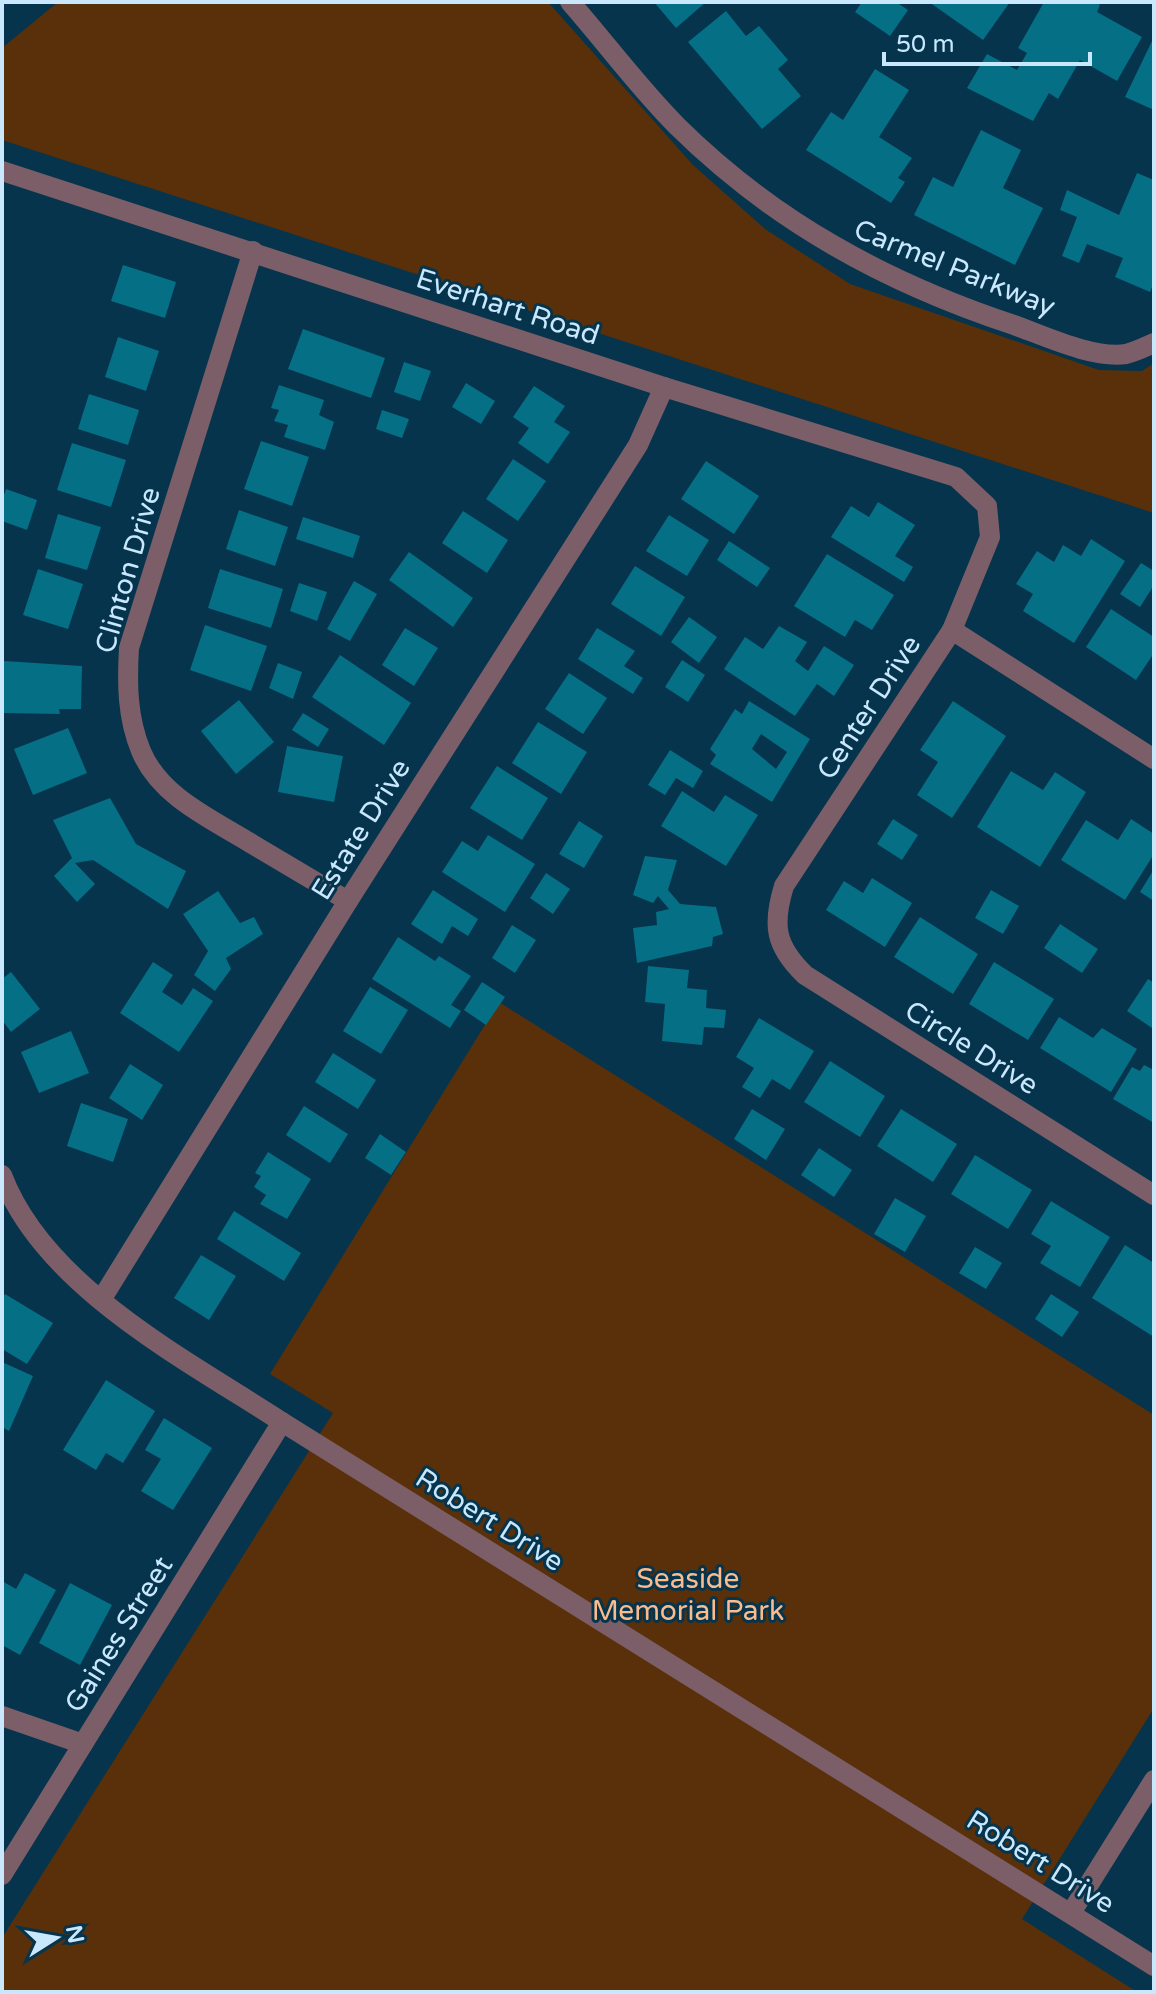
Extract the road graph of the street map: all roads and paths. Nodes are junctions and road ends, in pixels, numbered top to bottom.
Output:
1 (570, 2) edge
2 (2, 171) edge
3 (253, 251) junction
4 (1154, 343) edge
5 (664, 387) junction
6 (987, 506) joint
7 (952, 630) junction
8 (1154, 759) edge
9 (348, 901) junction
10 (777, 931) joint
11 (4, 1189) edge
12 (1154, 1195) edge
13 (101, 1300) junction
14 (282, 1422) junction
15 (2, 1716) edge
16 (83, 1744) junction
17 (1154, 1780) edge
18 (2, 1875) edge
19 (1071, 1913) junction
20 (1154, 1966) edge

1 - 4 street, Carmel Parkway
2 - 3 street, Everhart Road
3 - 5 street, Everhart Road
3 - 9 street, Clinton Drive
5 - 6 street, Everhart Road
5 - 9 street, Estate Drive
6 - 7 street, Center Drive
7 - 8 street
7 - 10 street, Center Drive
9 - 13 street, Estate Drive
10 - 12 street, Circle Drive
11 - 13 street, Robert Drive
13 - 14 street, Robert Drive
14 - 16 street, Gaines Street
14 - 19 street, Robert Drive
15 - 16 street
16 - 18 street, Gaines Street
17 - 19 street
19 - 20 street, Robert Drive

